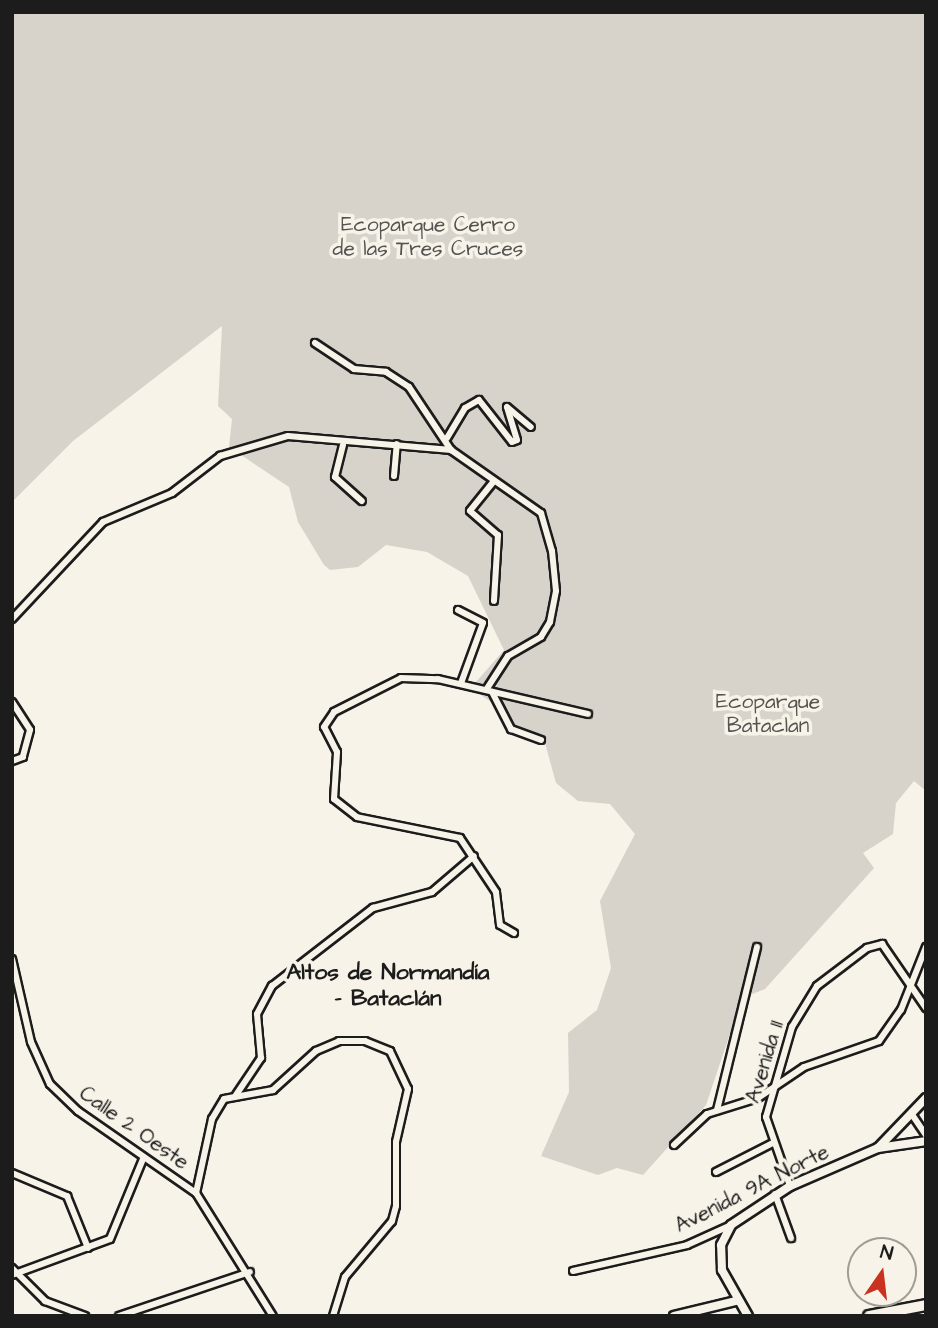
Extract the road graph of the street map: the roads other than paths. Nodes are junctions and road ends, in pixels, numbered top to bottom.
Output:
1 (315, 343) dead end
2 (531, 427) dead end
3 (447, 438) junction
4 (397, 444) junction
5 (343, 446) junction
6 (451, 450) junction
7 (394, 476) dead end
8 (494, 481) junction
9 (362, 501) dead end
10 (494, 601) dead end
11 (458, 610) dead end
12 (12, 619) edge
13 (461, 683) junction
14 (489, 691) junction
15 (12, 702) edge
16 (588, 714) dead end
17 (541, 740) dead end
18 (12, 761) edge
19 (474, 856) junction
20 (514, 933) dead end
21 (757, 947) dead end
22 (926, 947) edge
23 (12, 959) edge
24 (910, 984) junction
25 (926, 1008) edge
26 (771, 1090) junction
27 (236, 1095) junction
28 (926, 1098) edge
29 (717, 1110) junction
30 (911, 1113) junction
31 (926, 1135) edge
32 (926, 1141) edge
33 (773, 1143) junction
34 (674, 1145) dead end
35 (878, 1149) junction
36 (143, 1159) junction
37 (716, 1172) dead end
38 (12, 1173) edge
39 (790, 1186) junction
40 (196, 1193) junction
41 (775, 1194) junction
42 (731, 1225) junction
43 (790, 1238) dead end
44 (88, 1248) junction
45 (573, 1271) dead end
46 (14, 1272) edge
47 (250, 1272) junction
48 (736, 1301) junction
49 (926, 1305) edge
50 (85, 1316) edge
51 (119, 1316) edge
52 (273, 1316) edge
53 (333, 1316) edge
54 (674, 1316) edge
55 (748, 1316) edge
56 (869, 1316) edge

1 - 3 street
2 - 3 street
3 - 6 street
4 - 5 street
4 - 6 street
4 - 7 street
5 - 9 street
5 - 12 street
6 - 8 street
8 - 10 street
8 - 14 street
11 - 13 street
13 - 14 street
13 - 19 street
14 - 16 street
14 - 17 street
15 - 18 street
19 - 20 street
19 - 27 street
21 - 29 street, Avenida 11
22 - 24 street
23 - 36 street, Calle 2 Oeste
24 - 25 street
24 - 26 street
24 - 26 street, Avenida 11
26 - 29 street
26 - 33 street, Avenida 11
27 - 40 street
27 - 53 street
28 - 30 street, Avenida 9A Norte
29 - 34 street
30 - 31 street
30 - 35 street, Avenida 9A Norte
32 - 35 street
33 - 37 street
33 - 39 street, Avenida 11
35 - 39 street, Avenida 9A Norte
36 - 40 street, Calle 2 Oeste
36 - 44 street
38 - 44 street
39 - 41 street, Avenida 9A Norte
40 - 47 street, Calle 2 Oeste
41 - 42 street, Avenida 9A Norte
41 - 43 street
42 - 45 street, Avenida 9A Norte
42 - 48 street
44 - 46 street
46 - 50 street
47 - 51 street
47 - 52 street, Calle 2 Oeste
48 - 54 street
48 - 55 street
49 - 56 main road

